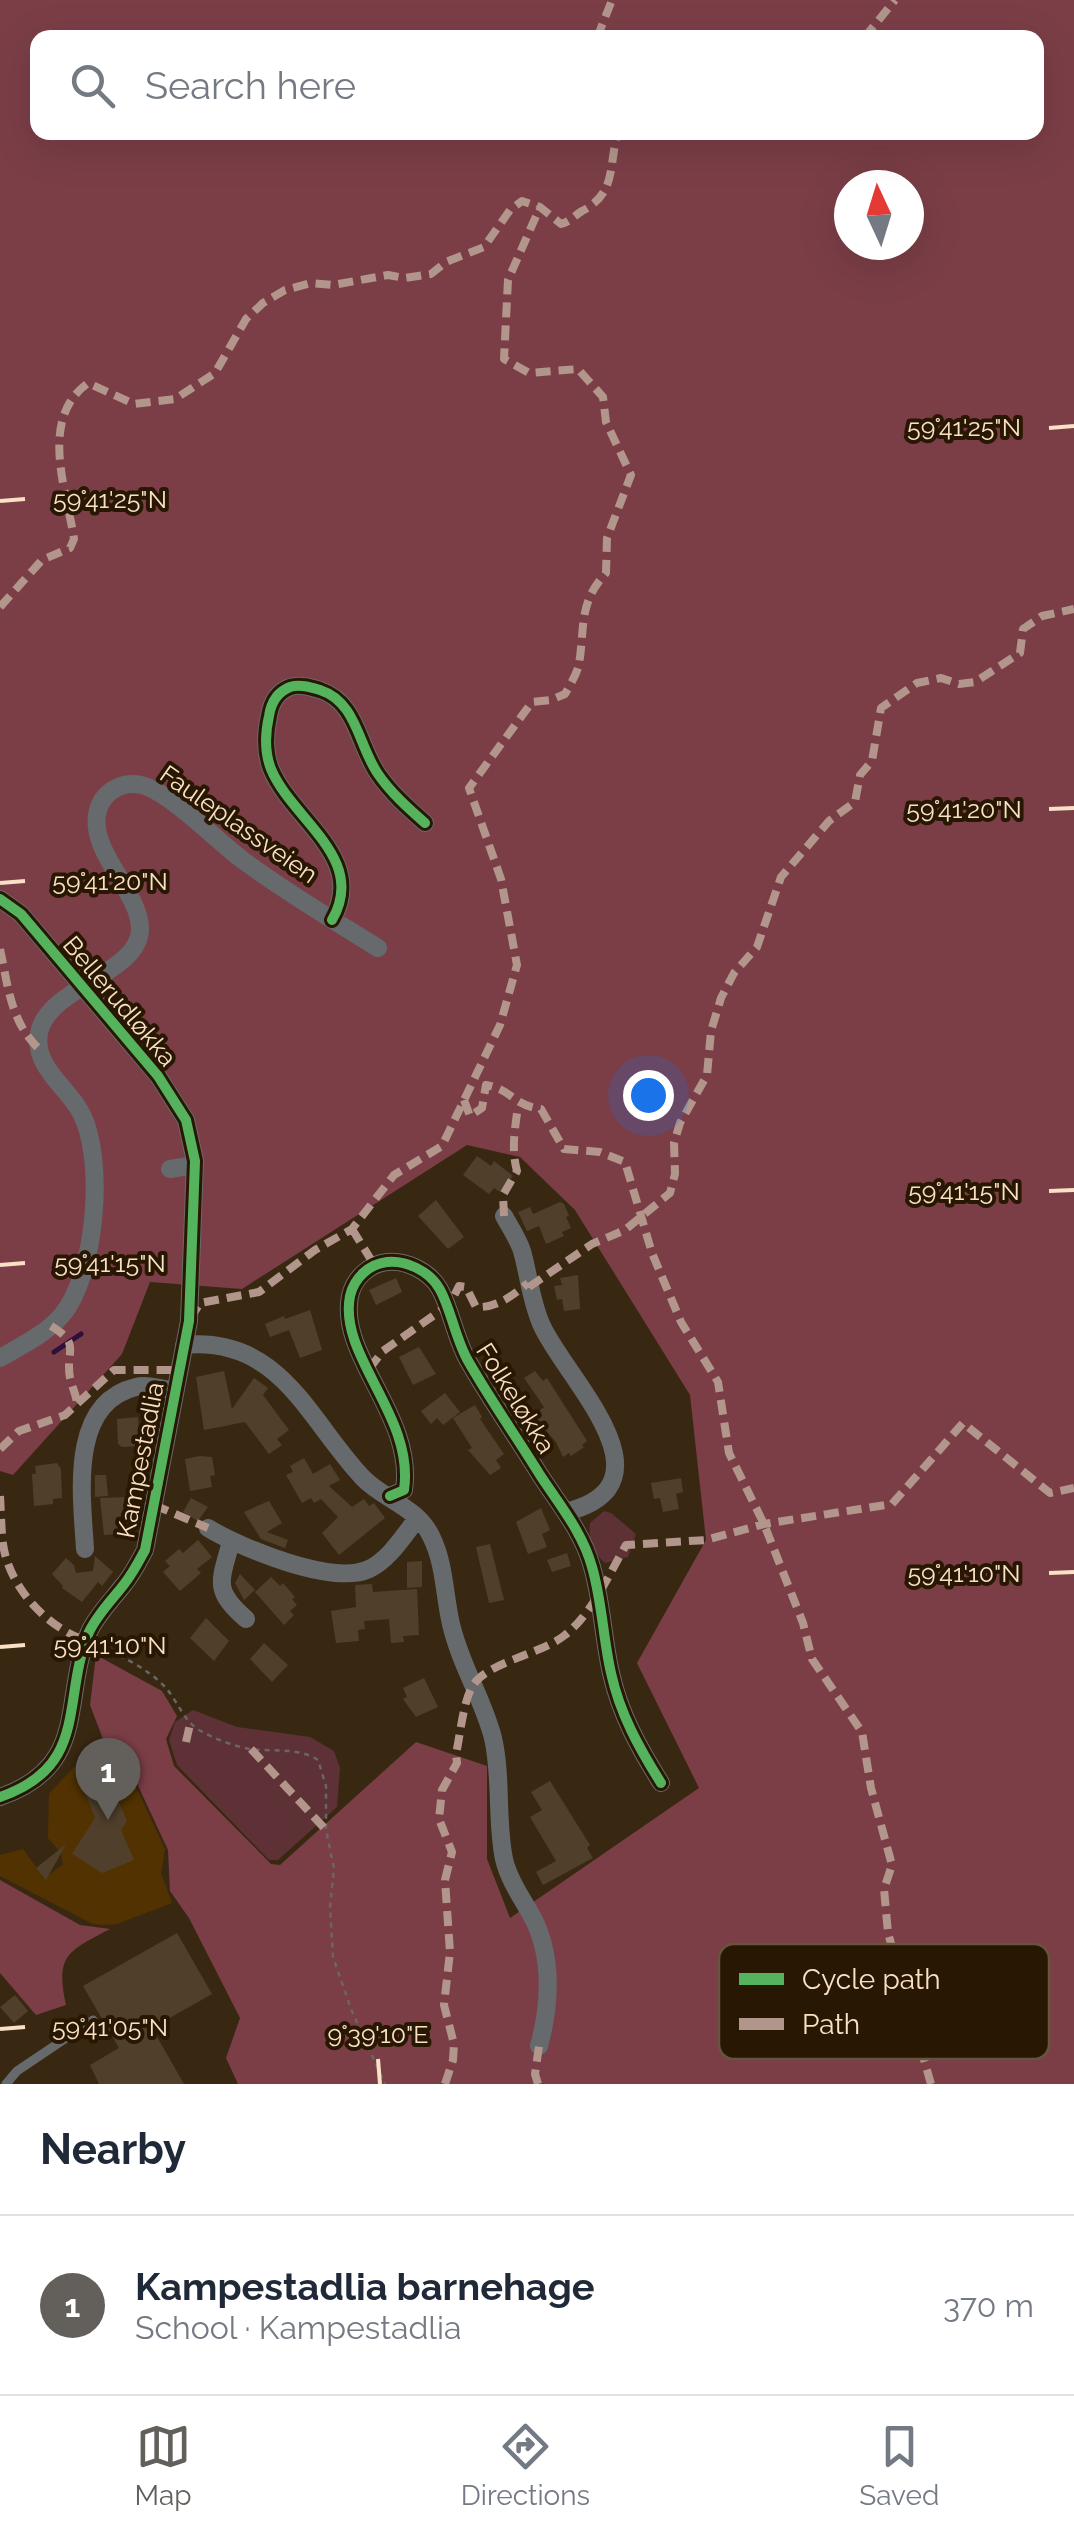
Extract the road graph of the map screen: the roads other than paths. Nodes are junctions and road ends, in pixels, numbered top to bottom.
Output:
1 (426, 823) dead end
2 (0, 899) edge
3 (332, 920) junction
4 (378, 948) dead end
5 (82, 986) junction
6 (195, 1165) junction
7 (170, 1169) dead end
8 (504, 1216) dead end
9 (189, 1320) joint
10 (184, 1345) junction
11 (0, 1358) edge
12 (174, 1391) junction
13 (390, 1496) junction
14 (566, 1512) junction
15 (417, 1519) junction
16 (208, 1528) dead end
17 (231, 1542) junction
18 (85, 1550) dead end
19 (246, 1619) dead end
20 (661, 1783) dead end
21 (0, 1797) edge
22 (93, 2020) dead end
23 (539, 2046) dead end
24 (6, 2084) edge

1 - 3 street, Fauleplassveien
2 - 5 street, Bellerudløkka
3 - 4 street, Fauleplassveien
3 - 5 street, Fauleplassveien
5 - 6 street, Bellerudløkka
5 - 11 street, Fauleplassveien
6 - 7 street
6 - 9 street, Bellerudløkka
8 - 14 street
9 - 10 street, Kampestadlia
10 - 12 street, Kampestadlia
10 - 13 street
12 - 18 street, Kampestadlia
12 - 21 street, Kampestadlia
13 - 14 street, Folkeløkka
13 - 15 street
14 - 20 street, Folkeløkka
15 - 17 street
15 - 23 street
16 - 17 street
17 - 19 street
22 - 24 lane

